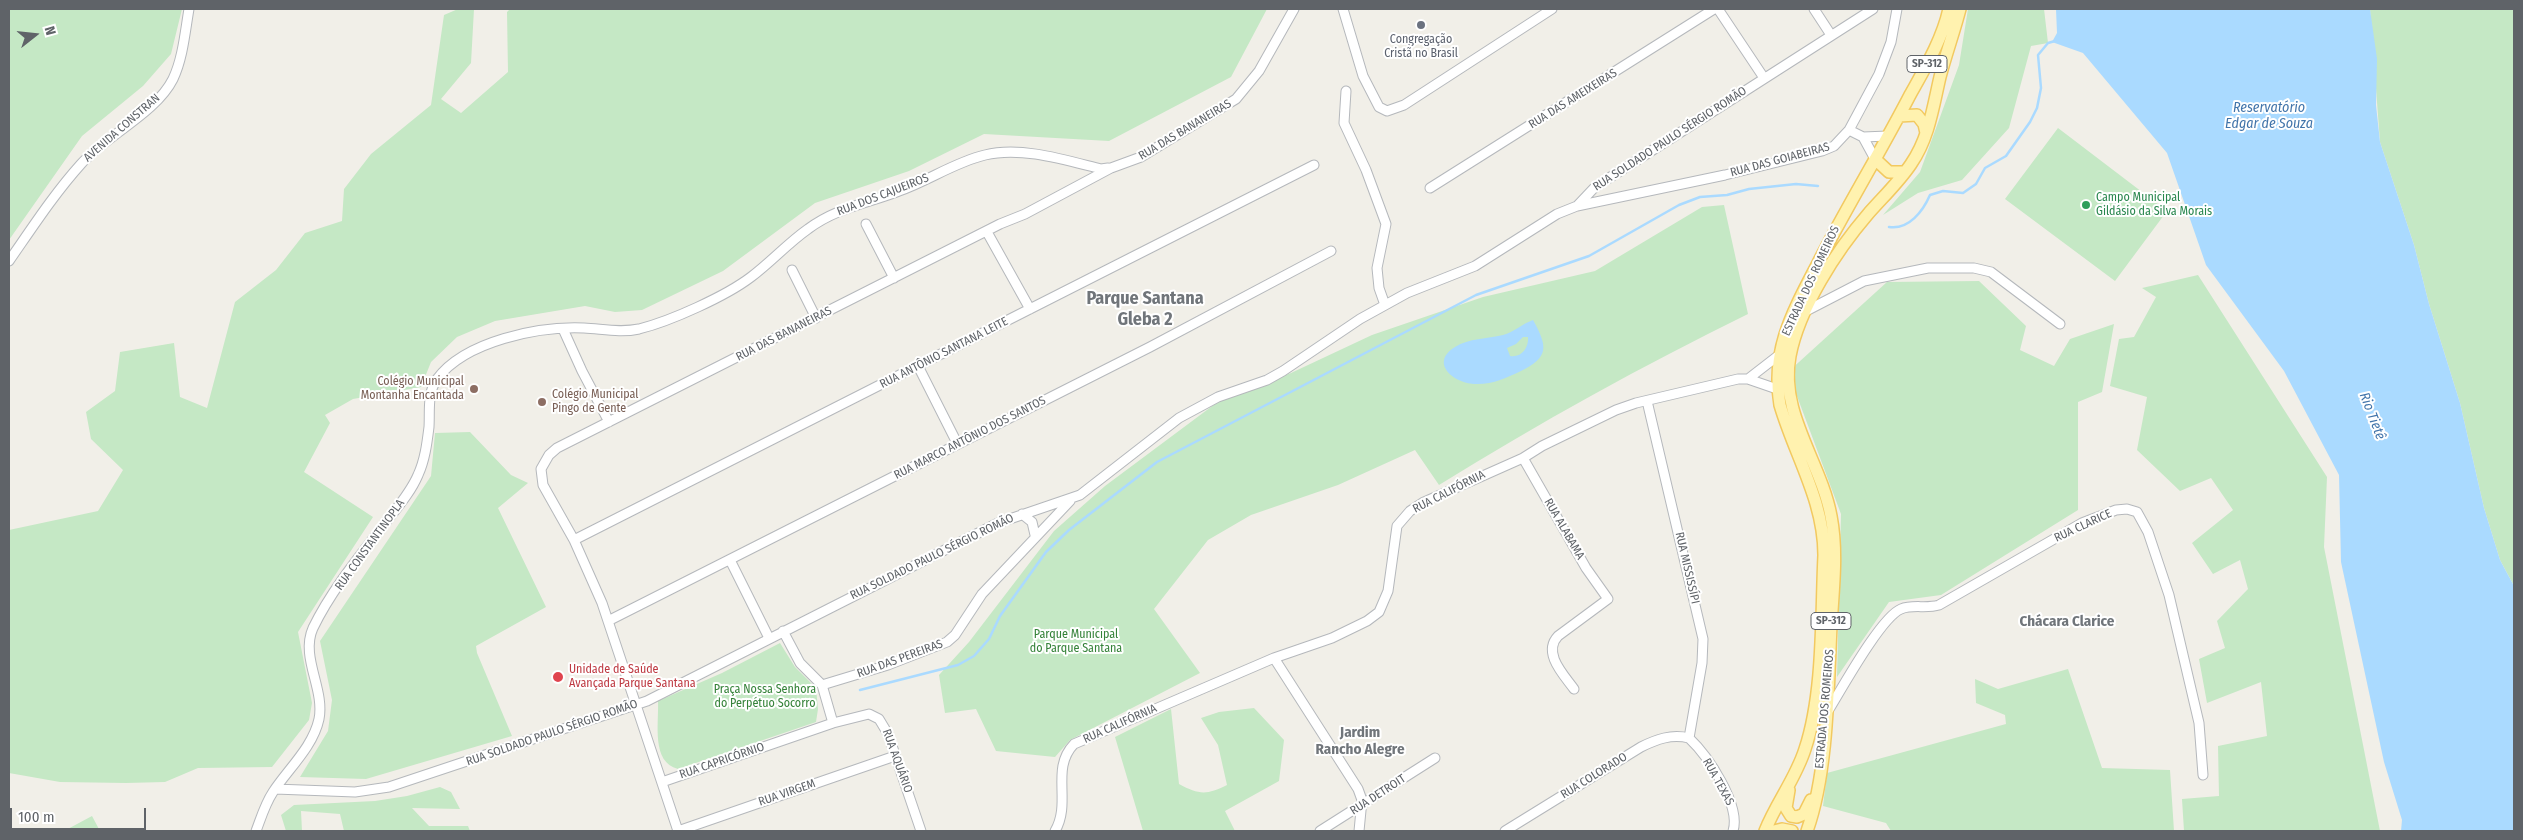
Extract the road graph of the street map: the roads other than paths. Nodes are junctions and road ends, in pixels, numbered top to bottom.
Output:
1 (189, 9) edge
2 (1294, 9) edge
3 (1343, 9) edge
4 (1552, 9) edge
5 (1714, 9) edge
6 (1718, 9) edge
7 (1814, 9) edge
8 (1873, 9) edge
9 (1897, 9) edge
10 (1949, 9) edge
11 (1960, 9) edge
12 (1831, 35) junction
13 (1764, 78) junction
14 (1346, 91) dead end
15 (1899, 116) junction
16 (1849, 130) junction
17 (1926, 132) junction
18 (1888, 136) junction
19 (1863, 138) junction
20 (1875, 159) junction
21 (1314, 165) dead end
22 (1111, 168) junction
23 (1905, 172) junction
24 (1595, 187) junction
25 (1430, 188) dead end
26 (1608, 199) junction
27 (1577, 206) junction
28 (866, 224) dead end
29 (987, 232) junction
30 (1331, 251) dead end
31 (9, 261) edge
32 (792, 270) dead end
33 (894, 278) junction
34 (1386, 305) junction
35 (1030, 309) junction
36 (1806, 311) junction
37 (816, 318) junction
38 (2060, 324) dead end
39 (563, 329) junction
40 (1779, 355) junction
41 (918, 366) junction
42 (1748, 379) junction
43 (1778, 389) junction
44 (1647, 401) junction
45 (609, 422) junction
46 (958, 443) junction
47 (1523, 458) junction
48 (1072, 499) junction
49 (1022, 514) junction
50 (1035, 536) junction
51 (574, 540) junction
52 (730, 560) junction
53 (608, 621) junction
54 (783, 631) junction
55 (769, 638) junction
56 (1274, 658) junction
57 (822, 685) junction
58 (1574, 689) dead end
59 (636, 705) junction
60 (1827, 712) junction
61 (833, 723) junction
62 (1689, 738) junction
63 (895, 756) junction
64 (1435, 758) dead end
65 (2203, 775) dead end
66 (662, 782) junction
67 (1790, 783) junction
68 (1817, 787) junction
69 (275, 789) junction
70 (1361, 807) junction
71 (256, 831) edge
72 (678, 831) edge
73 (921, 831) edge
74 (1054, 831) edge
75 (1320, 831) edge
76 (1358, 831) edge
77 (1505, 831) edge
78 (1733, 831) edge
79 (1765, 831) edge
80 (1774, 831) edge
81 (1792, 831) edge
82 (1807, 831) edge

1 - 31 street, AVENIDA CONSTRAN
2 - 22 street, RUA DAS BANANEIRAS
3 - 4 street
5 - 25 street, RUA DAS AMEIXEIRAS
6 - 13 street
7 - 12 street
8 - 12 street, RUA SOLDADO PAULO SÉRGIO ROMÃO
9 - 16 street, RUA DAS GOIABEIRAS
10 - 15 main road, ESTRADA DOS ROMEIROS / SP-312
11 - 17 main road, ESTRADA DOS ROMEIROS / SP-312
12 - 13 street, RUA SOLDADO PAULO SÉRGIO ROMÃO
13 - 24 street, RUA SOLDADO PAULO SÉRGIO ROMÃO
14 - 34 street
15 - 17 main road
15 - 18 main road, ESTRADA DOS ROMEIROS / SP-312
16 - 19 street
16 - 26 street, RUA DAS GOIABEIRAS
17 - 23 main road, ESTRADA DOS ROMEIROS / SP-312
18 - 19 street
18 - 20 main road, ESTRADA DOS ROMEIROS / SP-312
19 - 20 street
20 - 23 main road
20 - 40 main road, ESTRADA DOS ROMEIROS / SP-312
21 - 35 street, RUA ANTÔNIO SANTANA LEITE
22 - 29 street, RUA DAS BANANEIRAS
22 - 39 street, RUA DOS CAJUEIROS
23 - 36 main road, ESTRADA DOS ROMEIROS / SP-312
24 - 26 street
24 - 27 street, RUA SOLDADO PAULO SÉRGIO ROMÃO
26 - 27 street, RUA DAS GOIABEIRAS
27 - 34 street, RUA SOLDADO PAULO SÉRGIO ROMÃO
28 - 33 street
29 - 33 street, RUA DAS BANANEIRAS
29 - 35 street
30 - 46 street, RUA MARCO ANTÔNIO DOS SANTOS
32 - 37 street
33 - 37 street, RUA DAS BANANEIRAS
34 - 48 street, RUA SOLDADO PAULO SÉRGIO ROMÃO
35 - 41 street, RUA ANTÔNIO SANTANA LEITE
36 - 38 street
36 - 60 main road, ESTRADA DOS ROMEIROS / SP-312
37 - 45 street, RUA DAS BANANEIRAS
39 - 45 street
39 - 69 street, RUA CONSTANTINOPLA
40 - 42 street
40 - 43 main road, ESTRADA DOS ROMEIROS / SP-312
41 - 46 street
41 - 51 street, RUA ANTÔNIO SANTANA LEITE
42 - 43 street, RUA CALIFÓRNIA
42 - 44 street, RUA CALIFÓRNIA
43 - 67 main road, ESTRADA DOS ROMEIROS / SP-312
44 - 47 street, RUA CALIFÓRNIA
44 - 62 street, RUA MISSISSÍPI
45 - 51 street, RUA DAS BANANEIRAS
46 - 52 street, RUA MARCO ANTÔNIO DOS SANTOS
47 - 56 street, RUA CALIFÓRNIA
47 - 58 street, RUA ALABAMA
48 - 49 street, RUA SOLDADO PAULO SÉRGIO ROMÃO
48 - 50 street, RUA DAS PEREIRAS
49 - 50 street
49 - 54 street, RUA SOLDADO PAULO SÉRGIO ROMÃO
50 - 57 street, RUA DAS PEREIRAS
51 - 53 street, RUA DAS BANANEIRAS
52 - 53 street, RUA MARCO ANTÔNIO DOS SANTOS
52 - 55 street
53 - 59 street, RUA DAS BANANEIRAS
54 - 55 street, RUA SOLDADO PAULO SÉRGIO ROMÃO
54 - 57 street
55 - 59 street, RUA SOLDADO PAULO SÉRGIO ROMÃO
56 - 70 street
56 - 74 street, RUA CALIFÓRNIA
57 - 61 street
59 - 66 street, RUA DAS BANANEIRAS
59 - 69 street, RUA SOLDADO PAULO SÉRGIO ROMÃO
60 - 65 street, RUA CLARICE
60 - 68 main road, ESTRADA DOS ROMEIROS / SP-312
61 - 63 street, RUA AQUÁRIO
61 - 66 street, RUA CAPRICÓRNIO
62 - 77 street, RUA COLORADO
62 - 78 street, RUA TEXAS
63 - 72 street, RUA VIRGEM
63 - 73 street, RUA AQUÁRIO
64 - 70 street, RUA DETROIT
66 - 72 street
67 - 68 main road
67 - 79 main road, ESTRADA DOS ROMEIROS / SP-312
68 - 82 main road, ESTRADA DOS ROMEIROS / SP-312
69 - 71 street, RUA CONSTANTINOPLA
70 - 75 street, RUA DETROIT
70 - 76 street
80 - 81 main road

